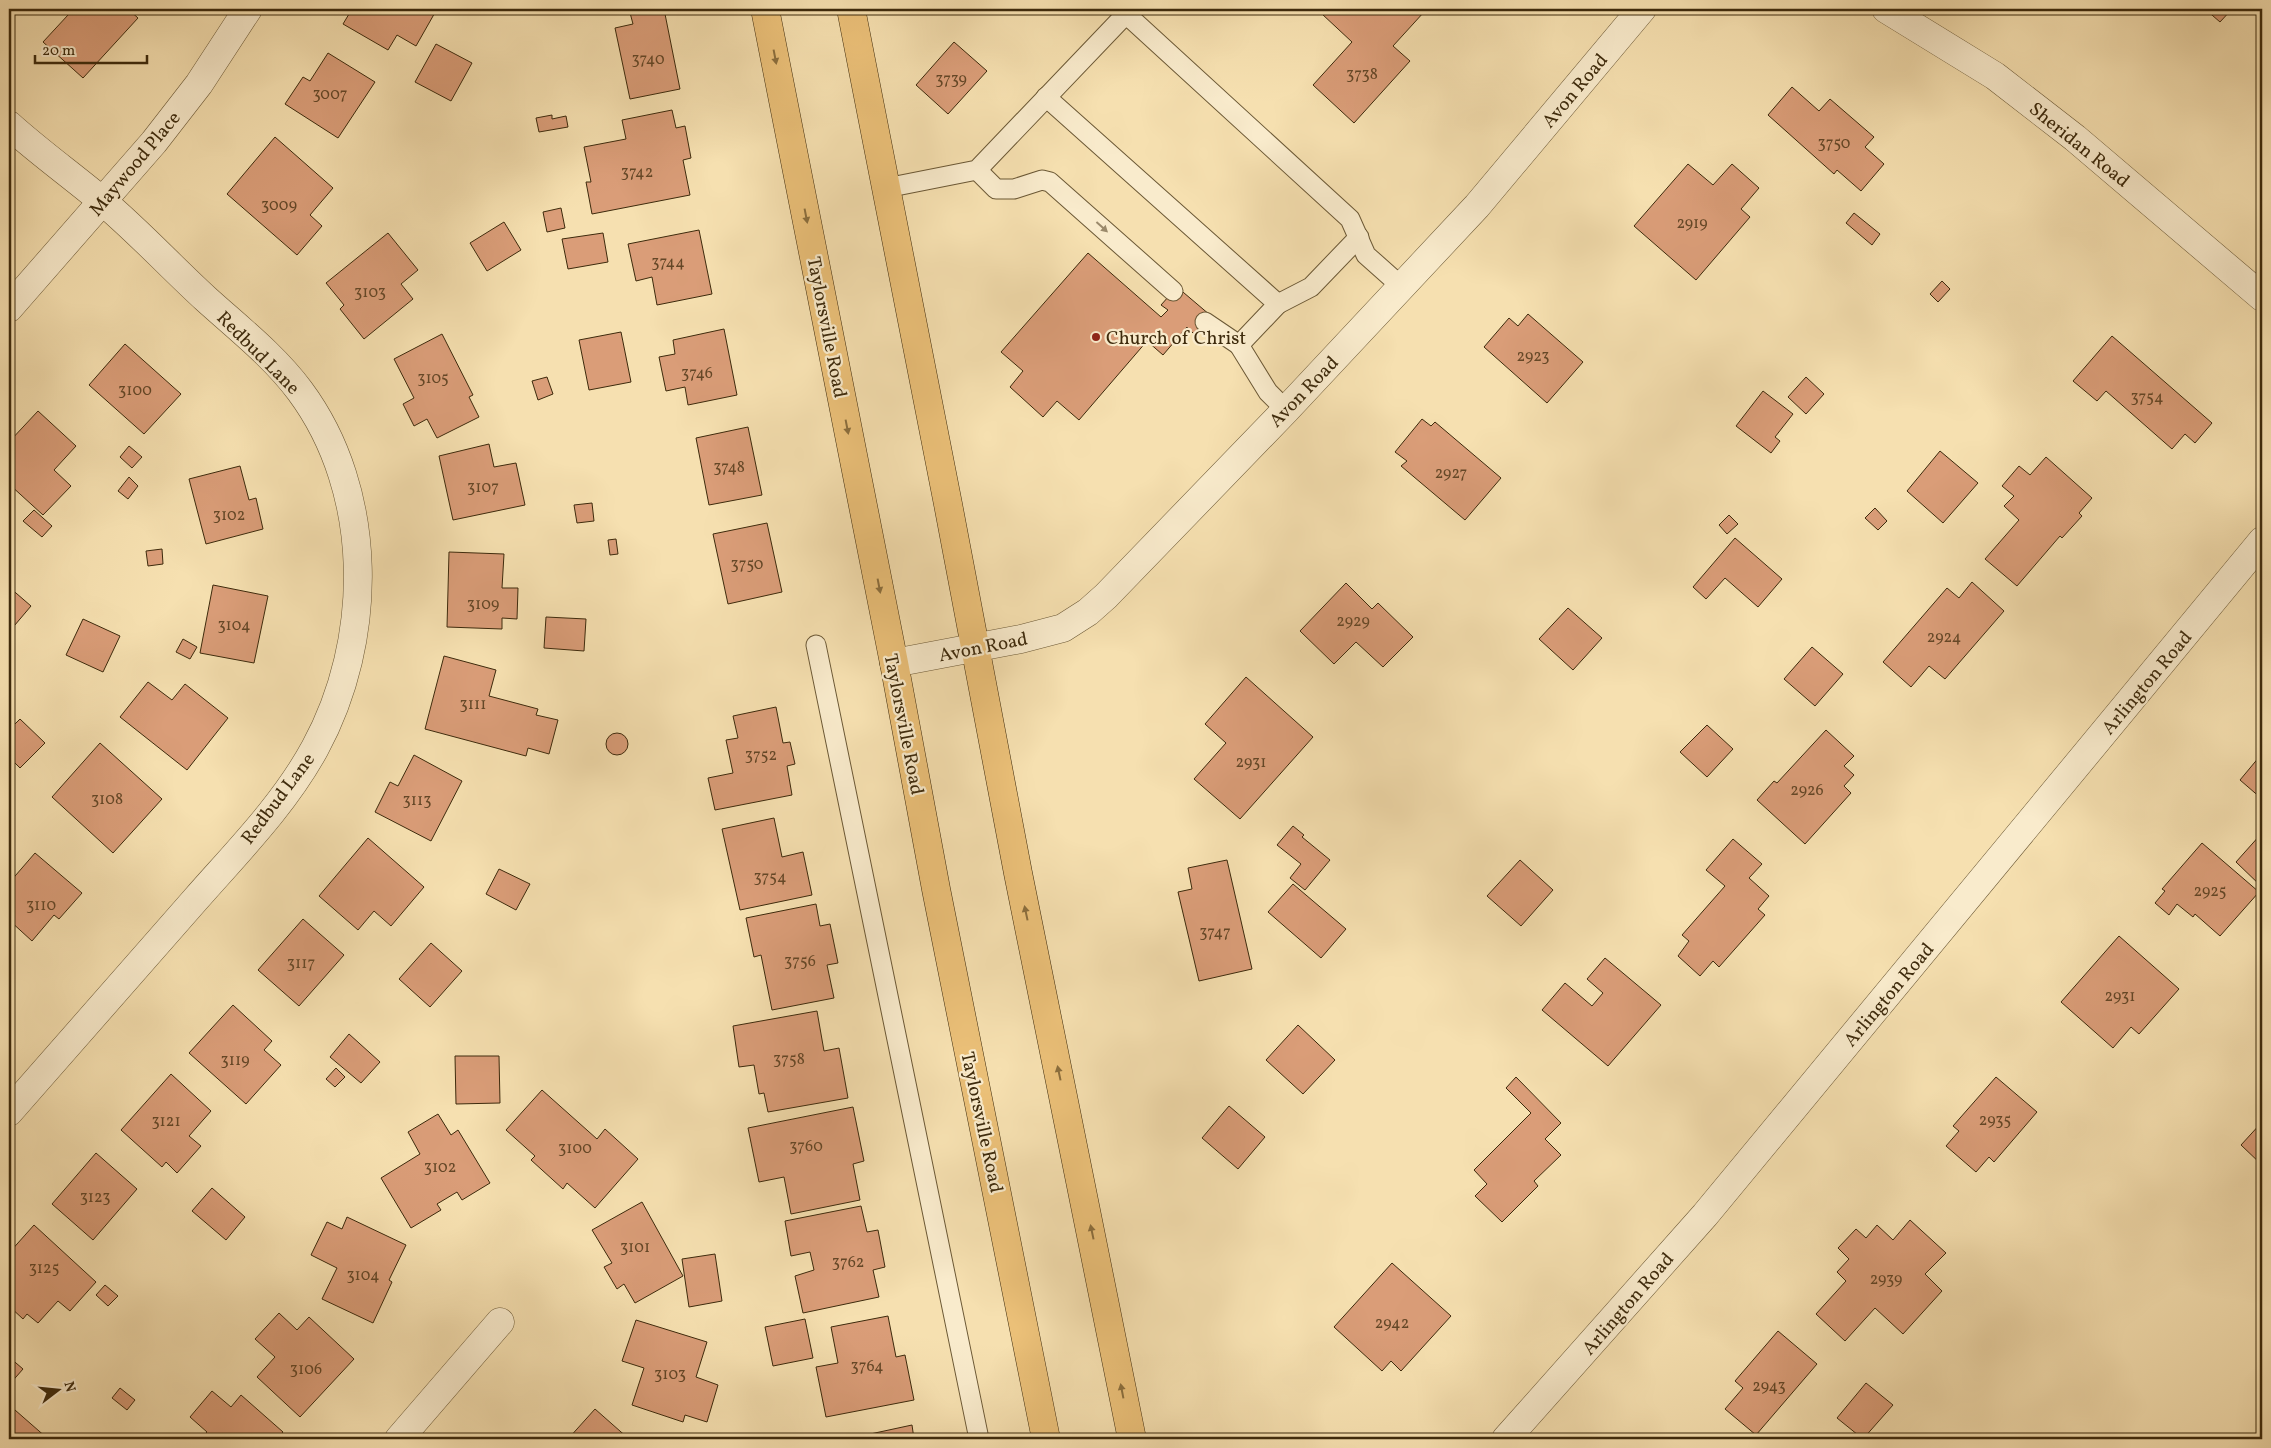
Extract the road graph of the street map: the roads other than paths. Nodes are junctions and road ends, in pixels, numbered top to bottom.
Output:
1 (248, 9) edge
2 (765, 9) edge
3 (851, 9) edge
4 (1642, 9) edge
5 (1886, 9) edge
6 (1046, 98) junction
7 (9, 125) edge
8 (977, 170) junction
9 (886, 188) junction
10 (103, 202) junction
11 (1358, 237) junction
12 (1402, 287) junction
13 (1173, 291) dead end
14 (2262, 297) edge
15 (1278, 304) junction
16 (9, 308) edge
17 (1205, 322) dead end
18 (1239, 345) junction
19 (1286, 410) junction
20 (2262, 541) edge
21 (816, 645) dead end
22 (976, 648) junction
23 (894, 664) junction
24 (9, 1112) edge
25 (500, 1322) dead end
26 (399, 1439) edge
27 (979, 1439) edge
28 (1046, 1439) edge
29 (1132, 1439) edge
30 (1506, 1439) edge

1 - 10 street, Maywood Place
2 -> 23 main road, Taylorsville Road
3 - 9 main road
4 - 12 street, Avon Road
5 - 14 street, Sheridan Road
6 - 8 lane
6 - 11 lane
6 - 15 lane
7 - 10 street, Redbud Lane
8 - 9 lane
8 -> 13 lane
9 - 22 main road
10 - 16 street, Maywood Place
10 - 24 street, Redbud Lane
11 - 12 lane
11 - 15 lane
12 - 19 street, Avon Road
15 - 18 lane
17 - 18 lane
18 - 19 lane
19 - 22 street, Avon Road
20 - 30 street, Arlington Road
21 - 27 lane
22 - 23 street, Avon Road
29 -> 22 main road
23 - 28 main road, Taylorsville Road
25 - 26 street

